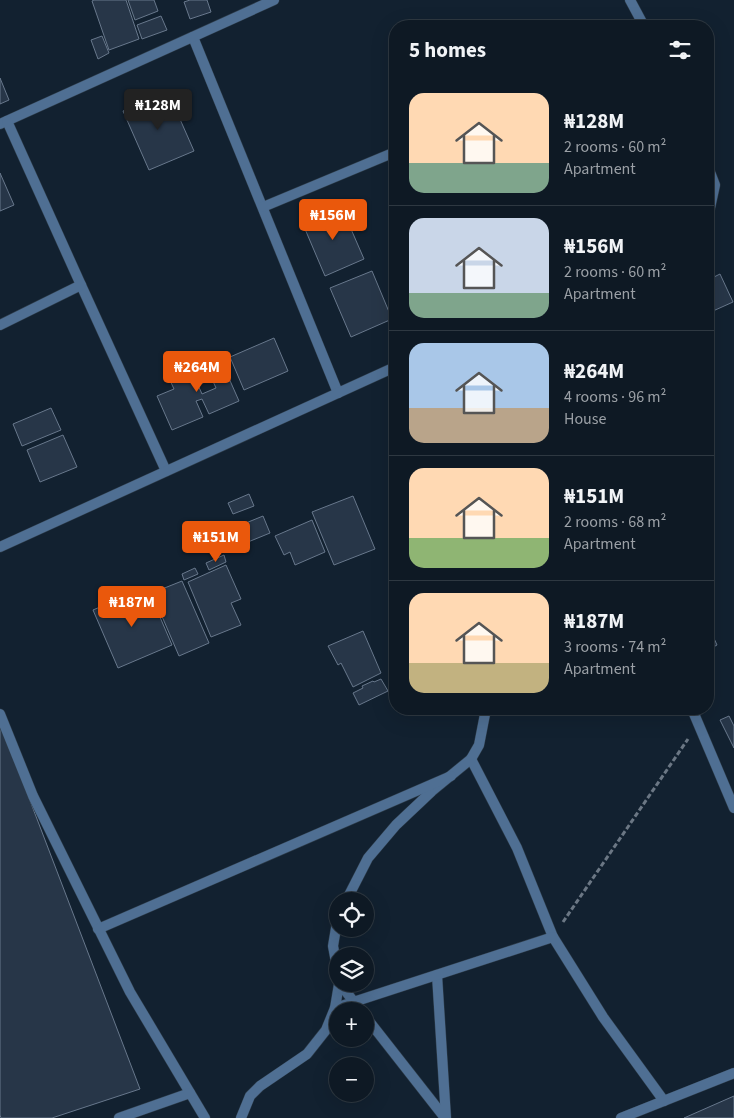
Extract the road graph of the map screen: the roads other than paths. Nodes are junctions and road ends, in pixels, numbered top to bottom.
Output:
1 (274, 0) edge
2 (630, 0) edge
3 (641, 20) edge
4 (193, 37) junction
5 (4, 123) edge
6 (389, 154) edge
7 (263, 207) junction
8 (81, 286) junction
9 (0, 325) edge
10 (389, 370) edge
11 (338, 393) junction
12 (166, 471) junction
13 (0, 547) edge
14 (0, 714) edge
15 (485, 715) edge
16 (695, 715) edge
17 (471, 759) junction
18 (451, 776) junction
19 (734, 808) edge
20 (351, 892) edge
21 (98, 928) junction
22 (553, 937) junction
23 (437, 974) junction
24 (346, 992) edge
25 (354, 1002) joint
26 (329, 1023) edge
27 (374, 1027) edge
28 (734, 1074) edge
29 (190, 1093) junction
30 (664, 1101) junction
31 (119, 1118) edge
32 (205, 1118) edge
33 (241, 1118) edge
34 (446, 1118) edge
35 (622, 1118) edge

1 - 4 street
2 - 3 street
4 - 5 street
4 - 7 street
5 - 8 street
6 - 7 street
7 - 11 street
8 - 9 street
8 - 12 street
10 - 11 street
11 - 12 street
12 - 13 street
14 - 21 street
15 - 17 street
16 - 19 street
17 - 18 street
17 - 22 street
18 - 20 street
18 - 21 street
21 - 29 street
22 - 23 street
22 - 30 street
23 - 25 street
23 - 34 street
24 - 25 street
26 - 33 street
27 - 34 street
28 - 30 street
29 - 31 street
29 - 32 street
30 - 35 street

